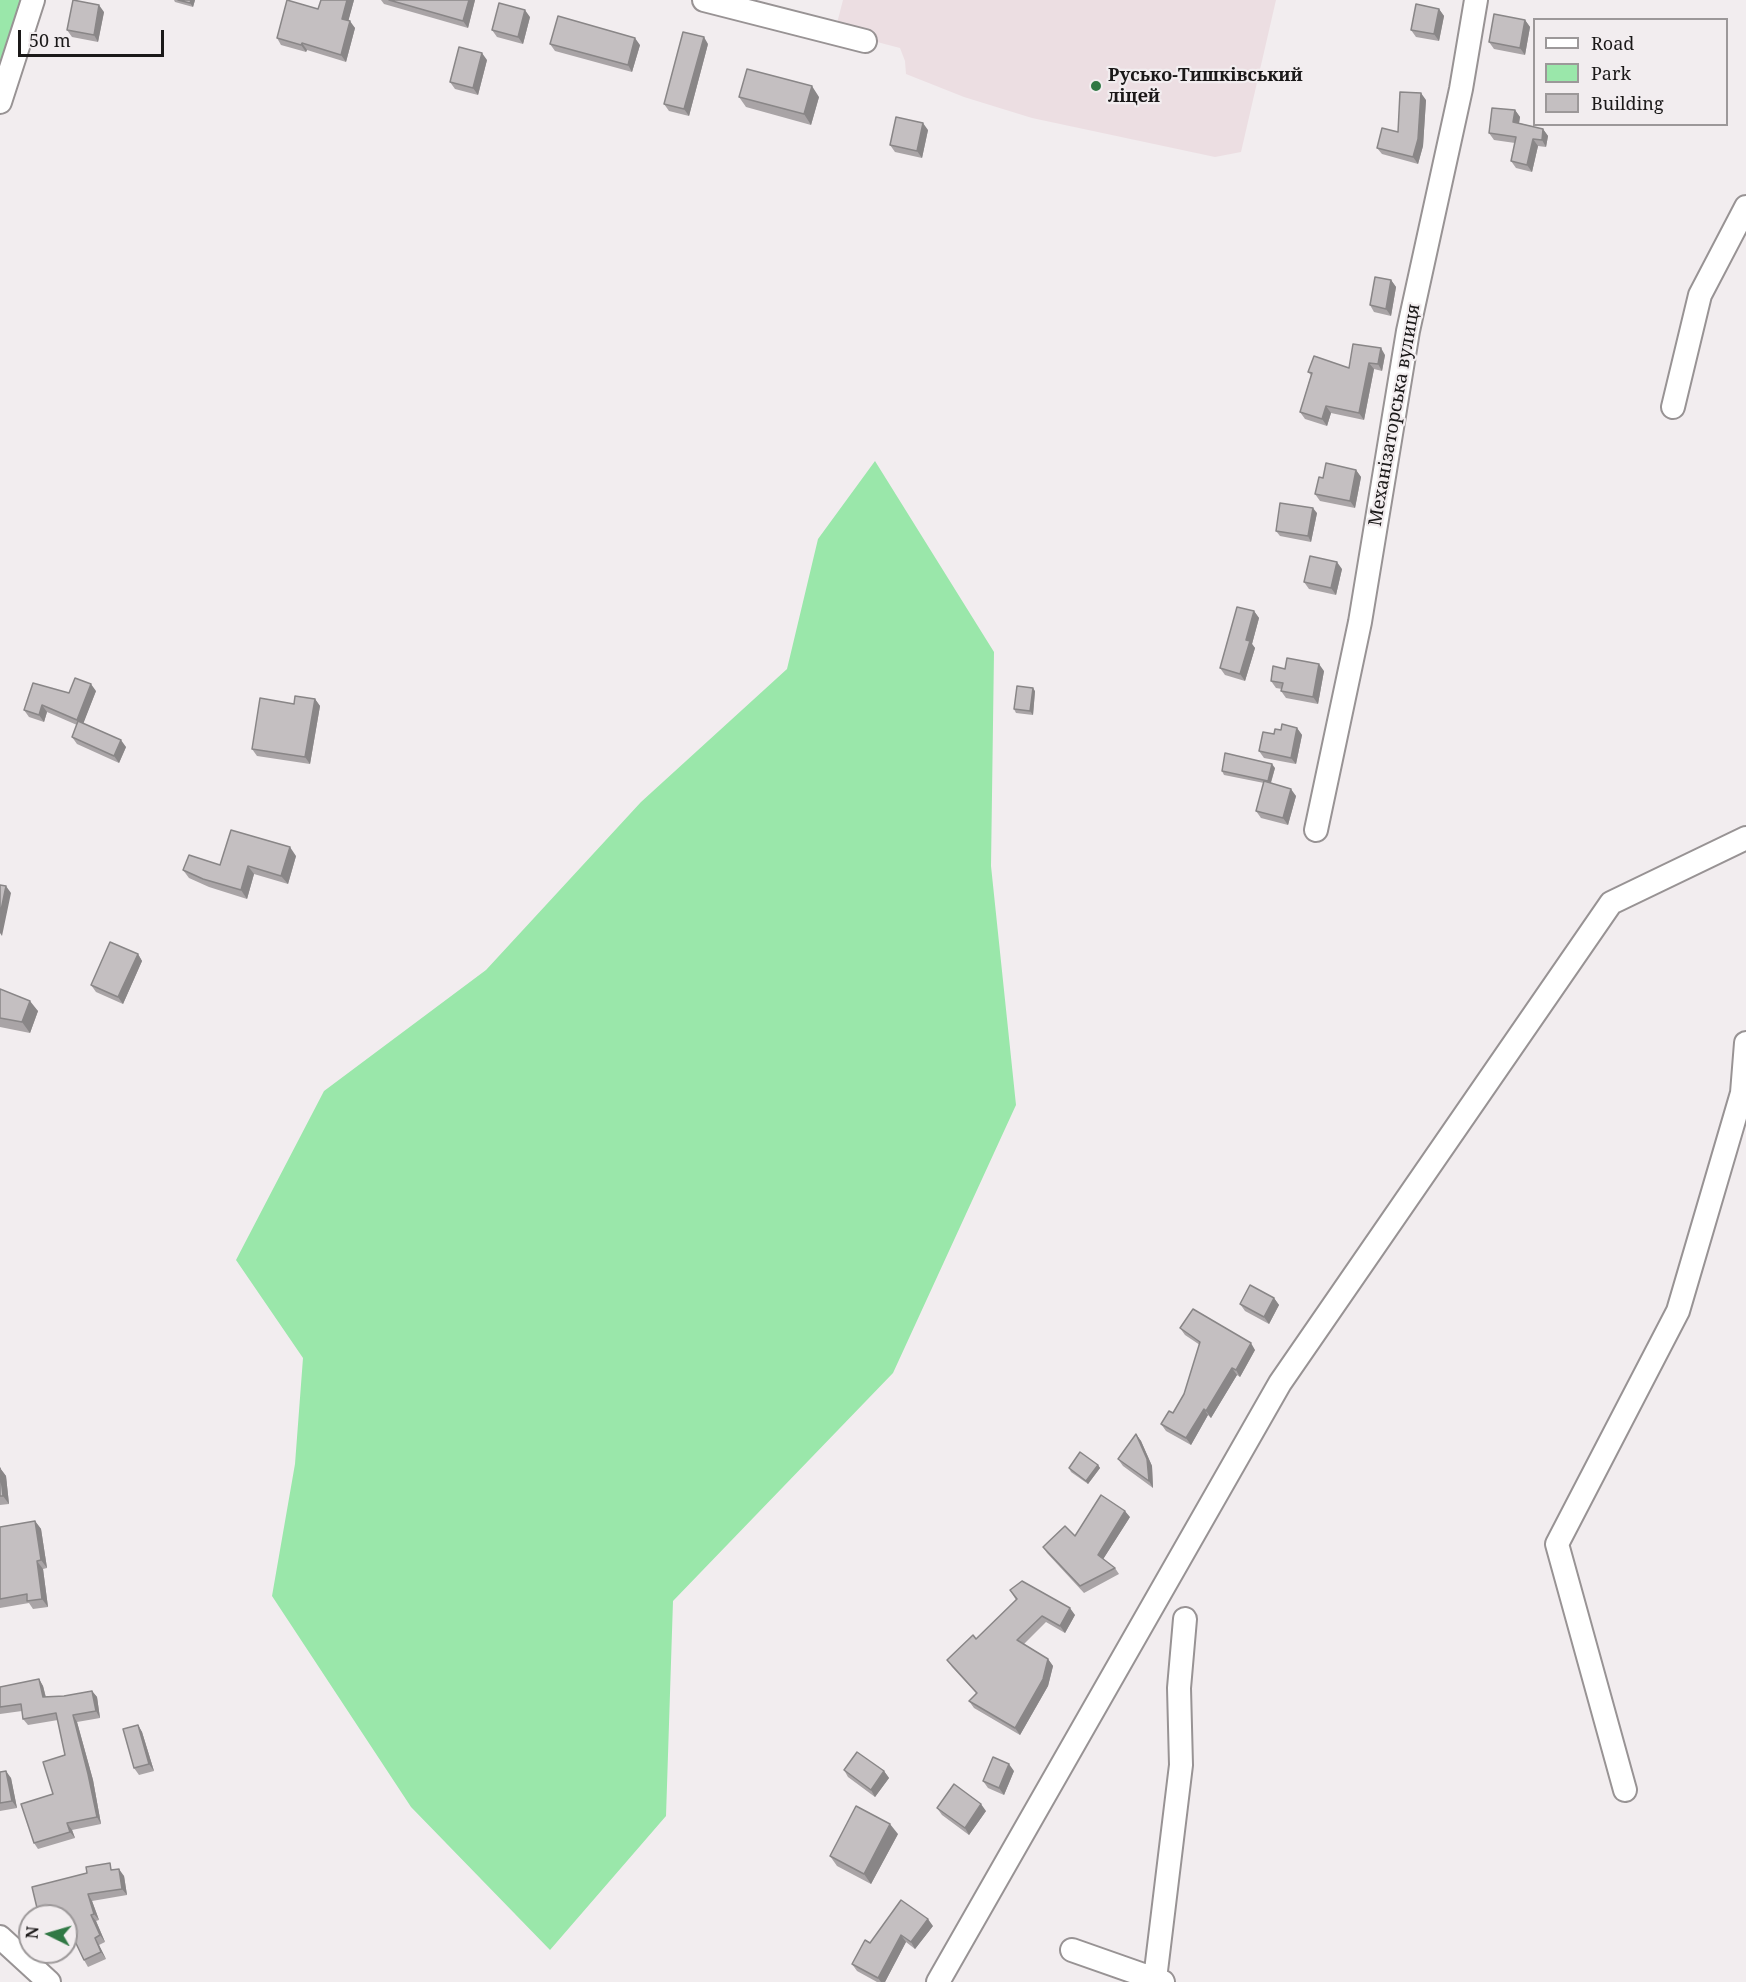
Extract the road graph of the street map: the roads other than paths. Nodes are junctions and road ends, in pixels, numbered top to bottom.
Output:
1 (33, 0) edge
2 (704, 0) edge
3 (1476, 0) edge
4 (865, 41) dead end
5 (0, 102) edge
6 (1746, 207) edge
7 (1672, 407) dead end
8 (1316, 830) dead end
9 (1746, 838) edge
10 (1746, 1043) edge
11 (1185, 1619) dead end
12 (1625, 1790) dead end
13 (0, 1937) edge
14 (1072, 1950) dead end
15 (1159, 1981) edge
16 (49, 1982) edge
17 (938, 1982) edge

1 - 5 street
2 - 4 street
3 - 8 street, Механізаторська вулиця
6 - 7 street
9 - 17 street
10 - 12 street
11 - 15 street
13 - 16 street
14 - 15 street

